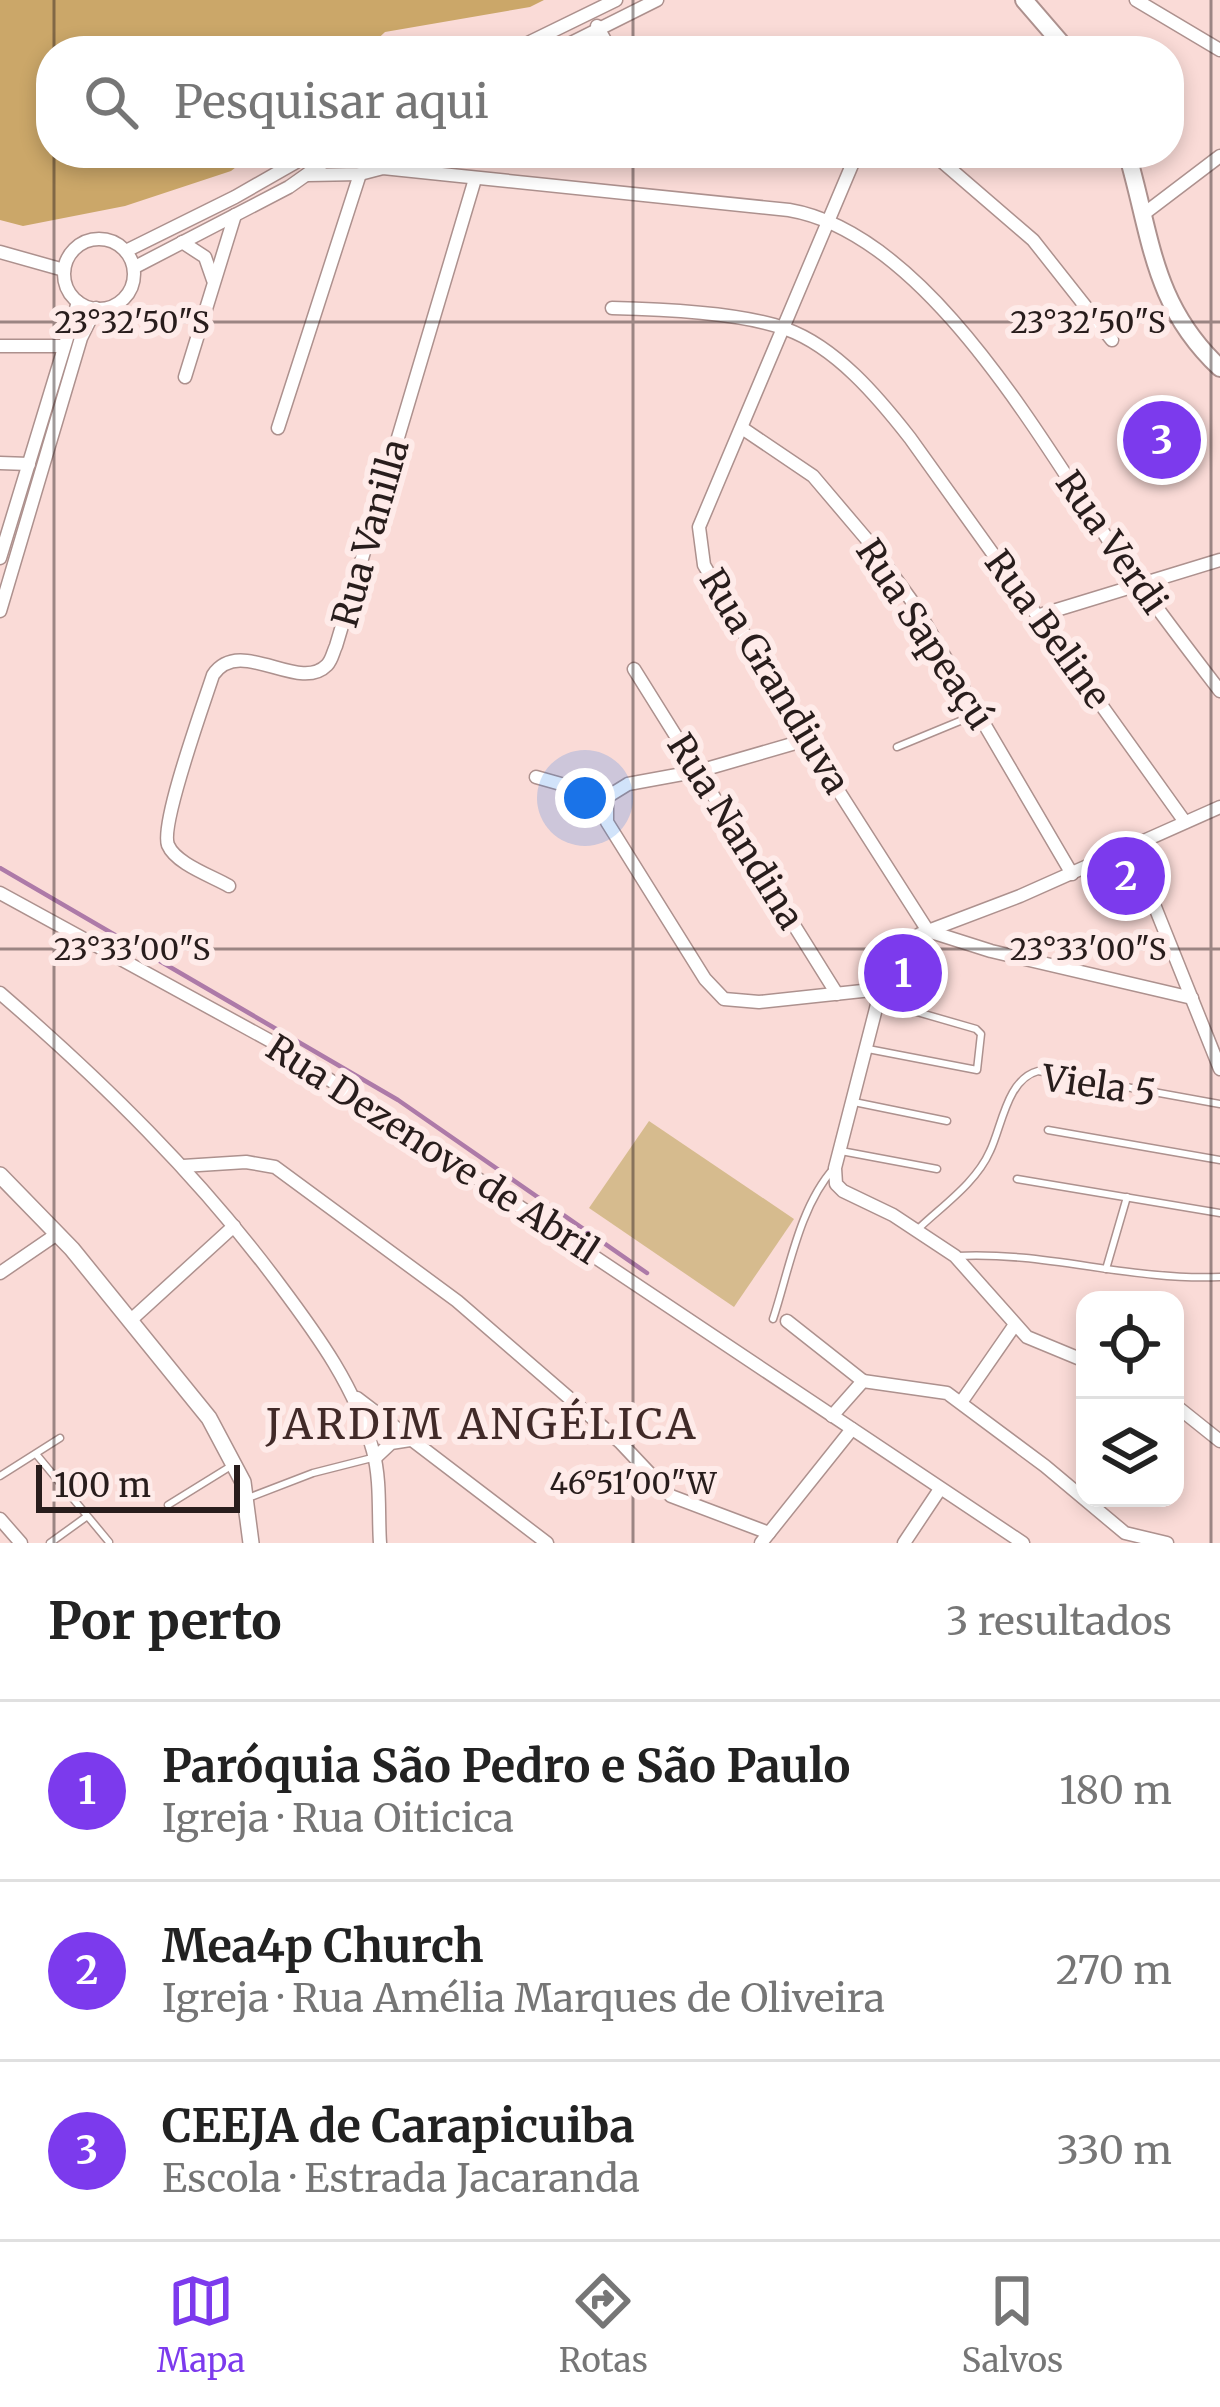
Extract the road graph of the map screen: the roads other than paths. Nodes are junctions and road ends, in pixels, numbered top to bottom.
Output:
1 (616, 0) edge
2 (657, 0) edge
3 (1024, 0) edge
4 (1136, 0) edge
5 (590, 14) junction
6 (566, 26) junction
7 (600, 29) junction
8 (544, 36) edge
9 (570, 36) edge
10 (590, 36) edge
11 (604, 36) edge
12 (1055, 36) edge
13 (1220, 50) edge
14 (1220, 156) edge
15 (286, 168) edge
16 (317, 168) edge
17 (383, 168) joint
18 (851, 168) edge
19 (951, 168) edge
20 (1132, 168) edge
21 (360, 174) junction
22 (307, 176) junction
23 (475, 179) junction
24 (1145, 213) junction
25 (236, 215) junction
26 (830, 220) junction
27 (182, 242) junction
28 (126, 251) junction
29 (0, 252) edge
30 (135, 267) junction
31 (64, 270) junction
32 (213, 287) junction
33 (78, 302) junction
34 (96, 308) junction
35 (612, 308) dead end
36 (784, 327) junction
37 (1112, 340) dead end
38 (0, 346) edge
39 (64, 346) junction
40 (1220, 368) edge
41 (185, 377) dead end
42 (278, 428) dead end
43 (742, 428) junction
44 (0, 463) edge
45 (29, 464) junction
46 (0, 558) edge
47 (1220, 560) edge
48 (1138, 583) junction
49 (0, 611) edge
50 (1040, 615) junction
51 (634, 669) dead end
52 (1220, 692) edge
53 (978, 713) junction
54 (806, 740) junction
55 (897, 747) dead end
56 (699, 772) junction
57 (536, 777) dead end
58 (608, 797) junction
59 (1220, 807) edge
60 (1185, 822) junction
61 (1131, 848) junction
62 (1072, 874) junction
63 (229, 886) dead end
64 (0, 893) edge
65 (928, 931) junction
66 (0, 993) edge
67 (837, 994) junction
68 (879, 995) junction
69 (1192, 998) junction
70 (866, 1049) junction
71 (1220, 1069) edge
72 (854, 1102) junction
73 (1220, 1105) edge
74 (946, 1120) dead end
75 (1048, 1130) dead end
76 (839, 1151) junction
77 (1220, 1160) edge
78 (183, 1166) junction
79 (835, 1168) junction
80 (937, 1169) dead end
81 (0, 1175) edge
82 (1017, 1179) dead end
83 (1127, 1196) junction
84 (1220, 1213) edge
85 (234, 1226) junction
86 (917, 1230) junction
87 (56, 1234) junction
88 (955, 1256) junction
89 (1106, 1269) junction
90 (0, 1273) edge
91 (1220, 1277) edge
92 (131, 1319) junction
93 (780, 1320) joint
94 (1014, 1326) junction
95 (1076, 1358) edge
96 (863, 1381) junction
97 (352, 1394) junction
98 (962, 1401) junction
99 (1184, 1412) edge
100 (832, 1416) junction
101 (852, 1429) junction
102 (60, 1438) dead end
103 (413, 1441) junction
104 (1220, 1441) edge
105 (36, 1454) junction
106 (375, 1457) junction
107 (236, 1463) junction
108 (0, 1476) edge
109 (940, 1489) junction
110 (248, 1498) junction
111 (168, 1505) dead end
112 (88, 1516) junction
113 (0, 1519) edge
114 (765, 1538) edge
115 (110, 1542) edge
116 (21, 1543) edge
117 (50, 1543) edge
118 (251, 1543) edge
119 (380, 1543) edge
120 (547, 1543) edge
121 (904, 1543) edge
122 (1023, 1543) edge
123 (1167, 1543) edge

1 - 5 street
2 - 7 street
3 - 12 main road
4 - 13 street
5 - 6 street
5 - 7 street
6 - 8 street
6 - 9 street
7 - 10 street
7 - 11 street
14 - 24 street
15 - 28 street
16 - 22 street
17 - 21 street
17 - 23 street
18 - 26 street, Rua Grandiuva
19 - 37 street
20 - 24 main road
21 - 22 street
21 - 42 street
22 - 25 street
23 - 26 street
23 - 63 street, Rua Vanilla
24 - 40 main road
25 - 27 street
25 - 32 street
26 - 36 street, Rua Grandiuva
26 - 48 street, Rua Verdi
27 - 30 street
27 - 32 street
28 - 30 street
28 - 31 street
29 - 31 street
30 - 34 street
31 - 33 street
32 - 41 street
33 - 34 street
33 - 39 street
34 - 49 street
35 - 36 street
36 - 43 street, Rua Grandiuva
36 - 50 street, Rua Beline
38 - 39 street
39 - 45 street
43 - 53 street, Rua Sapeaçú
43 - 54 street, Rua Grandiuva
44 - 45 street
45 - 46 street
47 - 48 street
48 - 50 street
48 - 52 street, Rua Verdi
50 - 60 street, Rua Beline
51 - 56 street, Rua Nandina
53 - 55 lane
53 - 62 street, Rua Sapeaçú
54 - 56 street
54 - 65 street, Rua Grandiuva
56 - 58 street
56 - 67 street, Rua Nandina
57 - 58 street
58 - 67 street
59 - 60 street
60 - 61 street
61 - 62 street
61 - 69 street
62 - 65 street
64 - 100 street, Rua Dezenove de Abril
65 - 68 street
65 - 69 street
66 - 78 street
67 - 68 street
68 - 70 street
68 - 70 lane
69 - 71 street
70 - 72 street
72 - 74 lane
72 - 76 street
73 - 86 lane, Viela 5
75 - 77 lane
76 - 79 street
76 - 80 lane
78 - 85 street
78 - 114 street
79 - 86 street
79 - 93 lane
81 - 87 street
82 - 83 lane
83 - 84 lane
83 - 89 lane
85 - 92 street
85 - 97 street
86 - 88 street
87 - 90 street
87 - 92 street
88 - 89 lane
88 - 94 street
89 - 91 lane
92 - 107 street
93 - 96 street
94 - 95 street
94 - 98 street
96 - 98 street
96 - 100 street
97 - 103 street
97 - 106 street
98 - 123 street
99 - 104 street
100 - 101 street, Rua Dezenove de Abril
101 - 109 street, Rua Dezenove de Abril
101 - 114 street
102 - 105 lane
103 - 106 street
103 - 120 street
105 - 108 lane
105 - 112 lane
106 - 110 lane
106 - 119 street
107 - 110 street
107 - 111 lane
109 - 121 street
109 - 122 street, Rua Dezenove de Abril
110 - 118 street
112 - 115 lane
112 - 117 lane
113 - 116 street

